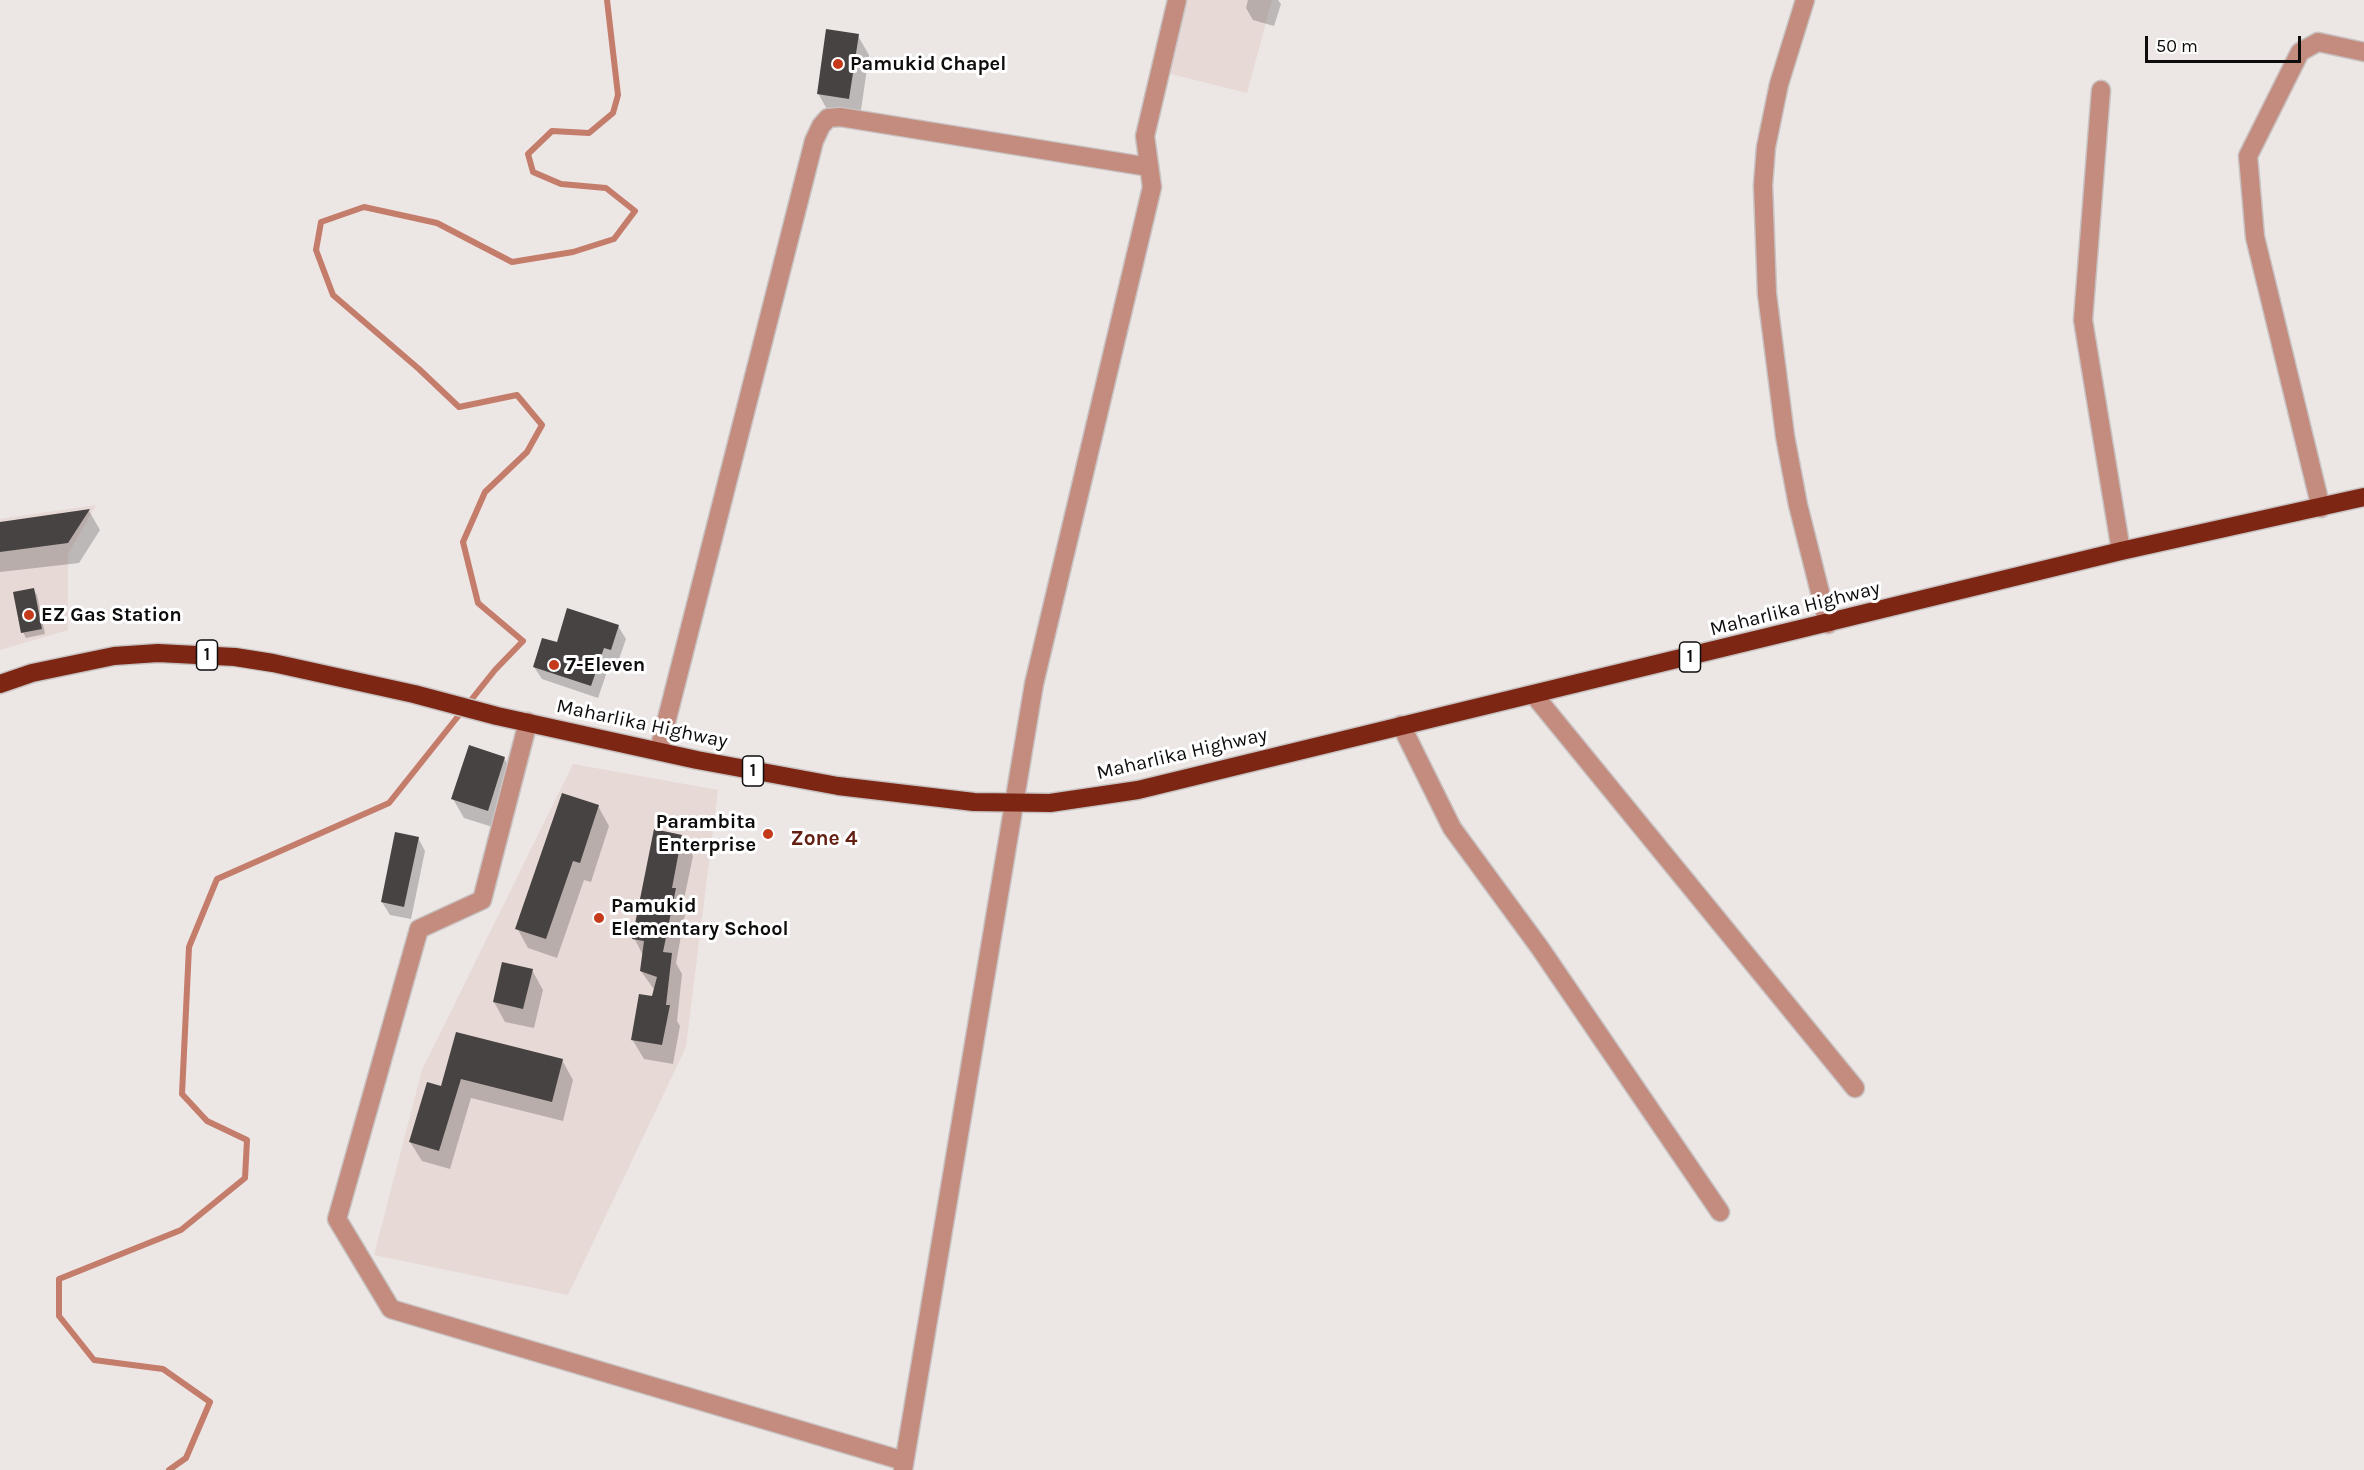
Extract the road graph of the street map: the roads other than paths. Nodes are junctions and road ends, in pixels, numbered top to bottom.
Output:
1 (1177, 0) edge
2 (1805, 0) edge
3 (2364, 52) edge
4 (2101, 90) dead end
5 (1149, 167) junction
6 (2364, 497) edge
7 (2321, 508) junction
8 (2121, 551) junction
9 (1828, 624) junction
10 (0, 684) edge
11 (1534, 695) junction
12 (528, 722) junction
13 (1401, 725) junction
14 (658, 750) junction
15 (1014, 804) junction
16 (1855, 1088) dead end
17 (1720, 1212) dead end
18 (903, 1465) edge

1 - 5 street
2 - 9 street
3 - 7 street
4 - 8 street
5 - 14 street
5 - 15 street
6 - 7 highway, Maharlika Highway / 1
7 - 8 highway, Maharlika Highway / 1
8 - 9 highway, Maharlika Highway / 1
9 - 11 highway, Maharlika Highway / 1
10 - 12 highway, Maharlika Highway / 1
11 - 13 highway, Maharlika Highway / 1
11 - 16 street
12 - 14 highway, Maharlika Highway / 1
12 - 18 street
13 - 15 highway, Maharlika Highway / 1
13 - 17 street
14 - 15 highway, Maharlika Highway / 1
15 - 18 street

